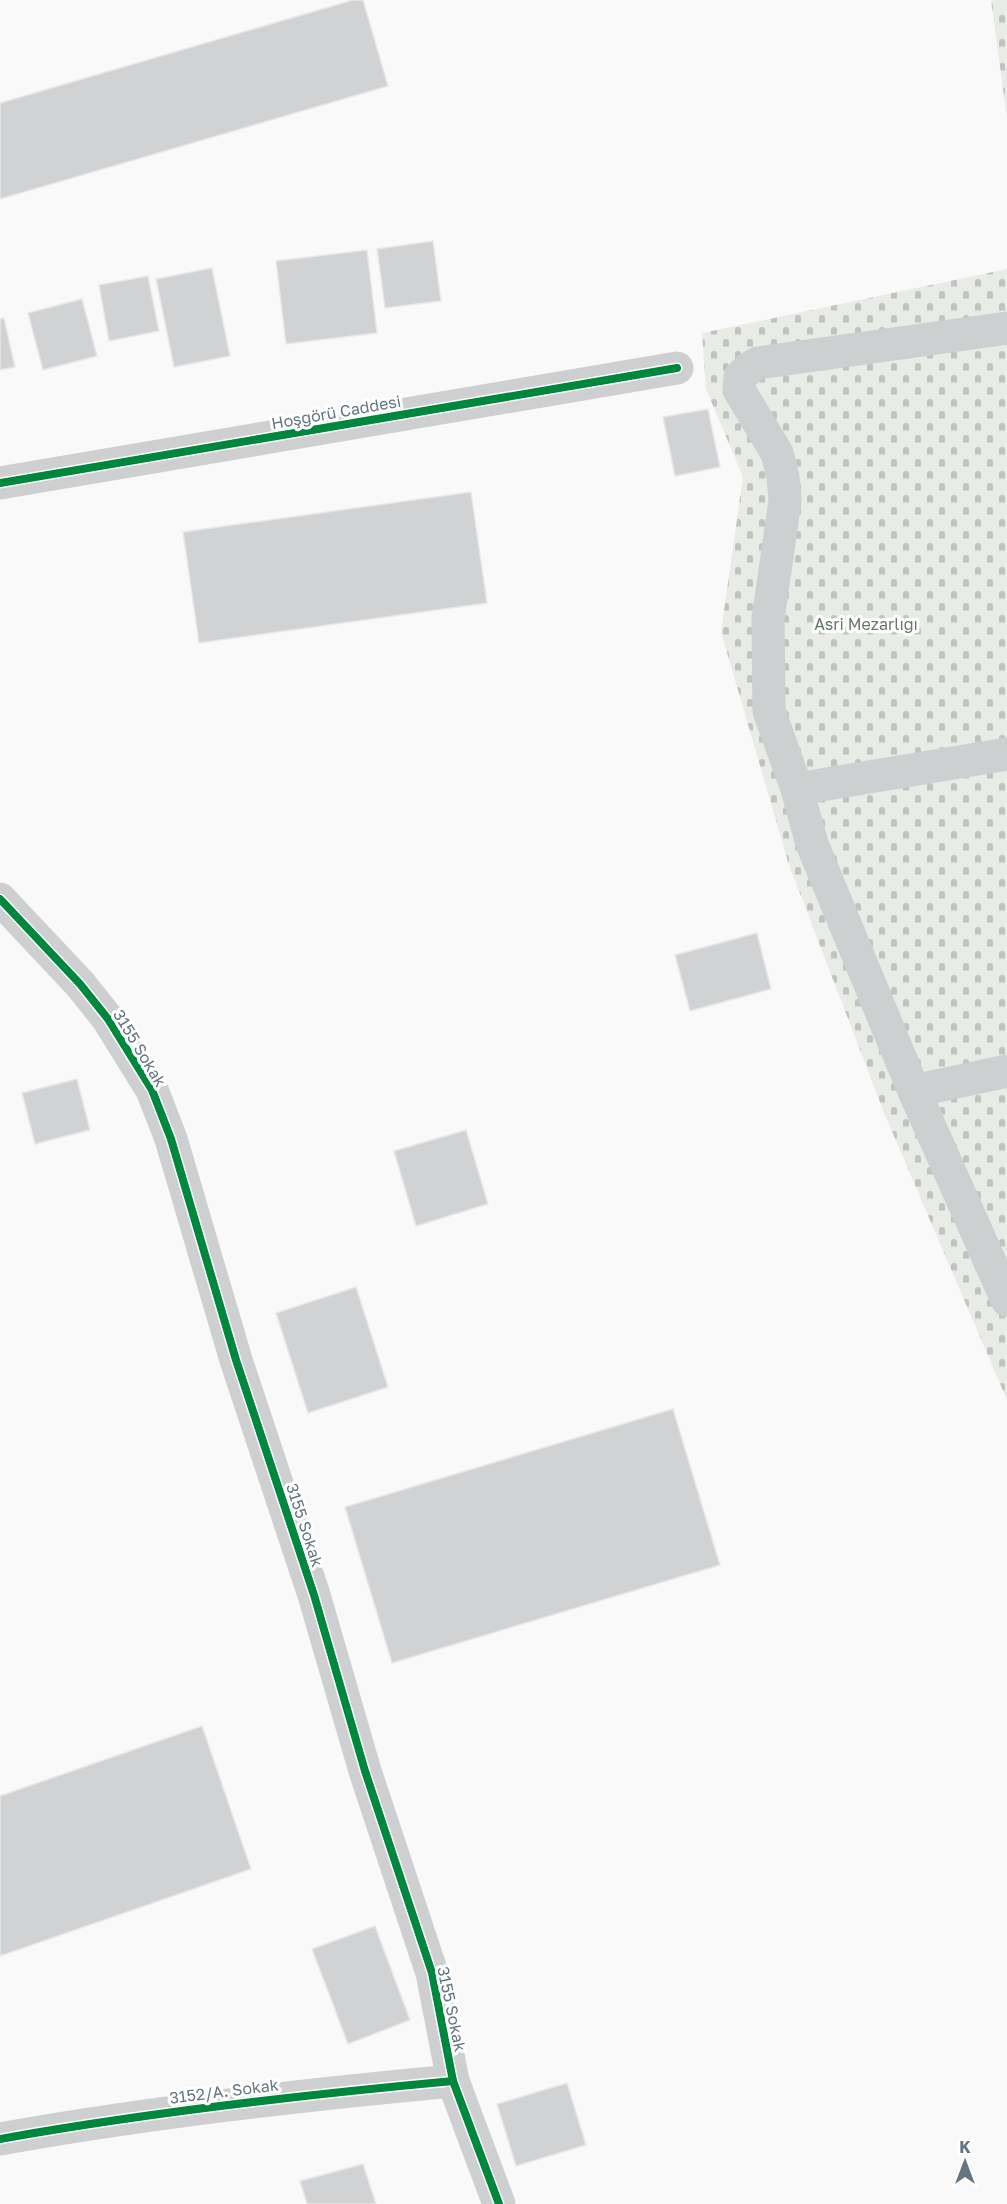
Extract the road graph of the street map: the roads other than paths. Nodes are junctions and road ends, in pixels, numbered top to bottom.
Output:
1 (1007, 328) edge
2 (677, 368) dead end
3 (0, 483) edge
4 (1007, 754) edge
5 (797, 789) junction
6 (0, 899) edge
7 (1007, 1071) edge
8 (914, 1091) junction
9 (1007, 1300) edge
10 (453, 2081) junction
11 (0, 2139) edge
12 (499, 2204) edge

1 - 5 street
2 - 3 street, Hoşgörü Caddesi
4 - 5 street
5 - 8 street
6 - 10 street, 3155 Sokak
7 - 8 street
8 - 9 street
10 - 11 street, 3152/A. Sokak
10 - 12 street, 3155 Sokak

